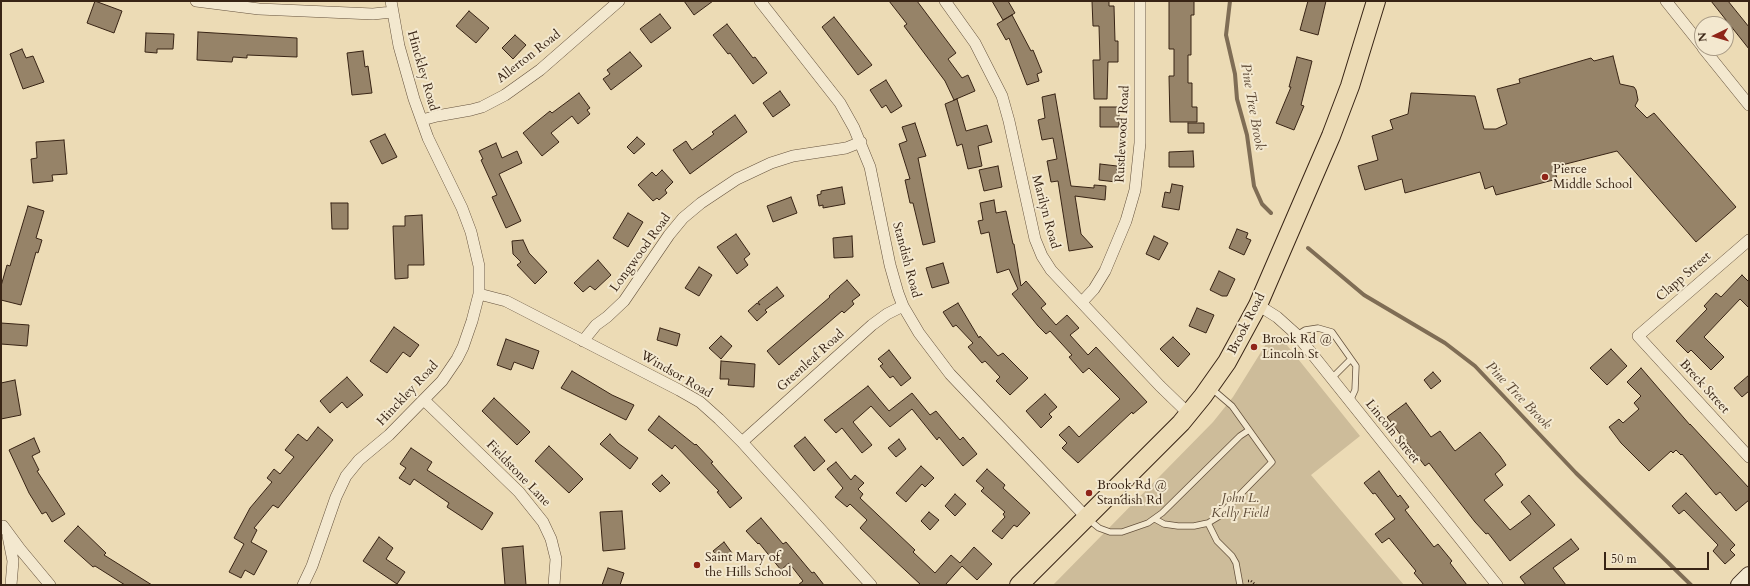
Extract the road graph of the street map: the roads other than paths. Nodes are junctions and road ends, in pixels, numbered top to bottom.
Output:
1 (196, 1) edge
2 (619, 1) edge
3 (760, 1) edge
4 (946, 1) edge
5 (1140, 1) edge
6 (1376, 1) edge
7 (1666, 1) edge
8 (392, 7) edge
9 (1694, 36) edge
10 (1710, 56) edge
11 (1749, 105) edge
12 (422, 120) junction
13 (860, 142) junction
14 (1749, 240) edge
15 (479, 294) junction
16 (1082, 302) junction
17 (1258, 305) junction
18 (903, 306) junction
19 (1297, 335) junction
20 (1638, 336) joint
21 (583, 341) junction
22 (1351, 359) junction
23 (1332, 378) junction
24 (1210, 387) junction
25 (424, 400) junction
26 (1350, 401) junction
27 (1189, 414) junction
28 (1249, 430) junction
29 (742, 442) junction
30 (1749, 457) edge
31 (1086, 517) junction
32 (1155, 519) junction
33 (2, 523) edge
34 (1208, 523) junction
35 (1749, 575) edge
36 (11, 585) edge
37 (50, 585) edge
38 (303, 585) edge
39 (554, 585) edge
40 (871, 585) edge
41 (1019, 585) edge
42 (1240, 585) edge
43 (1497, 585) edge
44 (1739, 585) edge

1 - 8 street
2 - 12 street, Allerton Road
3 - 13 street, Standish Road
4 - 16 street, Marilyn Road
5 - 16 street, Rustlewood Road
6 - 17 main road, Brook Road
7 - 9 street
8 - 12 street, Hinckley Road
10 - 11 street
12 - 15 street, Hinckley Road
13 - 18 street, Standish Road
13 - 21 street, Longwood Road
14 - 20 street, Clapp Street
15 - 21 street, Windsor Road
15 - 25 street, Hinckley Road
16 - 27 street, Marilyn Road
17 - 19 street, Lincoln Street
17 - 24 main road, Brook Road
18 - 29 street, Greenleaf Road
18 - 31 street, Standish Road
19 - 22 lane
19 - 23 street, Lincoln Street
20 - 30 street, Breck Street
21 - 29 street, Windsor Road
22 - 23 lane
22 - 26 lane
23 - 26 street, Lincoln Street
24 - 27 main road, Brook Road
24 - 28 lane
25 - 38 street, Hinckley Road
25 - 39 street, Fieldstone Lane
26 - 43 street, Lincoln Street
27 - 31 main road, Brook Road
28 - 32 lane
28 - 34 lane
29 - 40 street, Windsor Road
31 - 32 lane
31 - 41 main road, Brook Road
32 - 34 lane
33 - 36 street
33 - 37 street
34 - 42 lane
35 - 44 street

